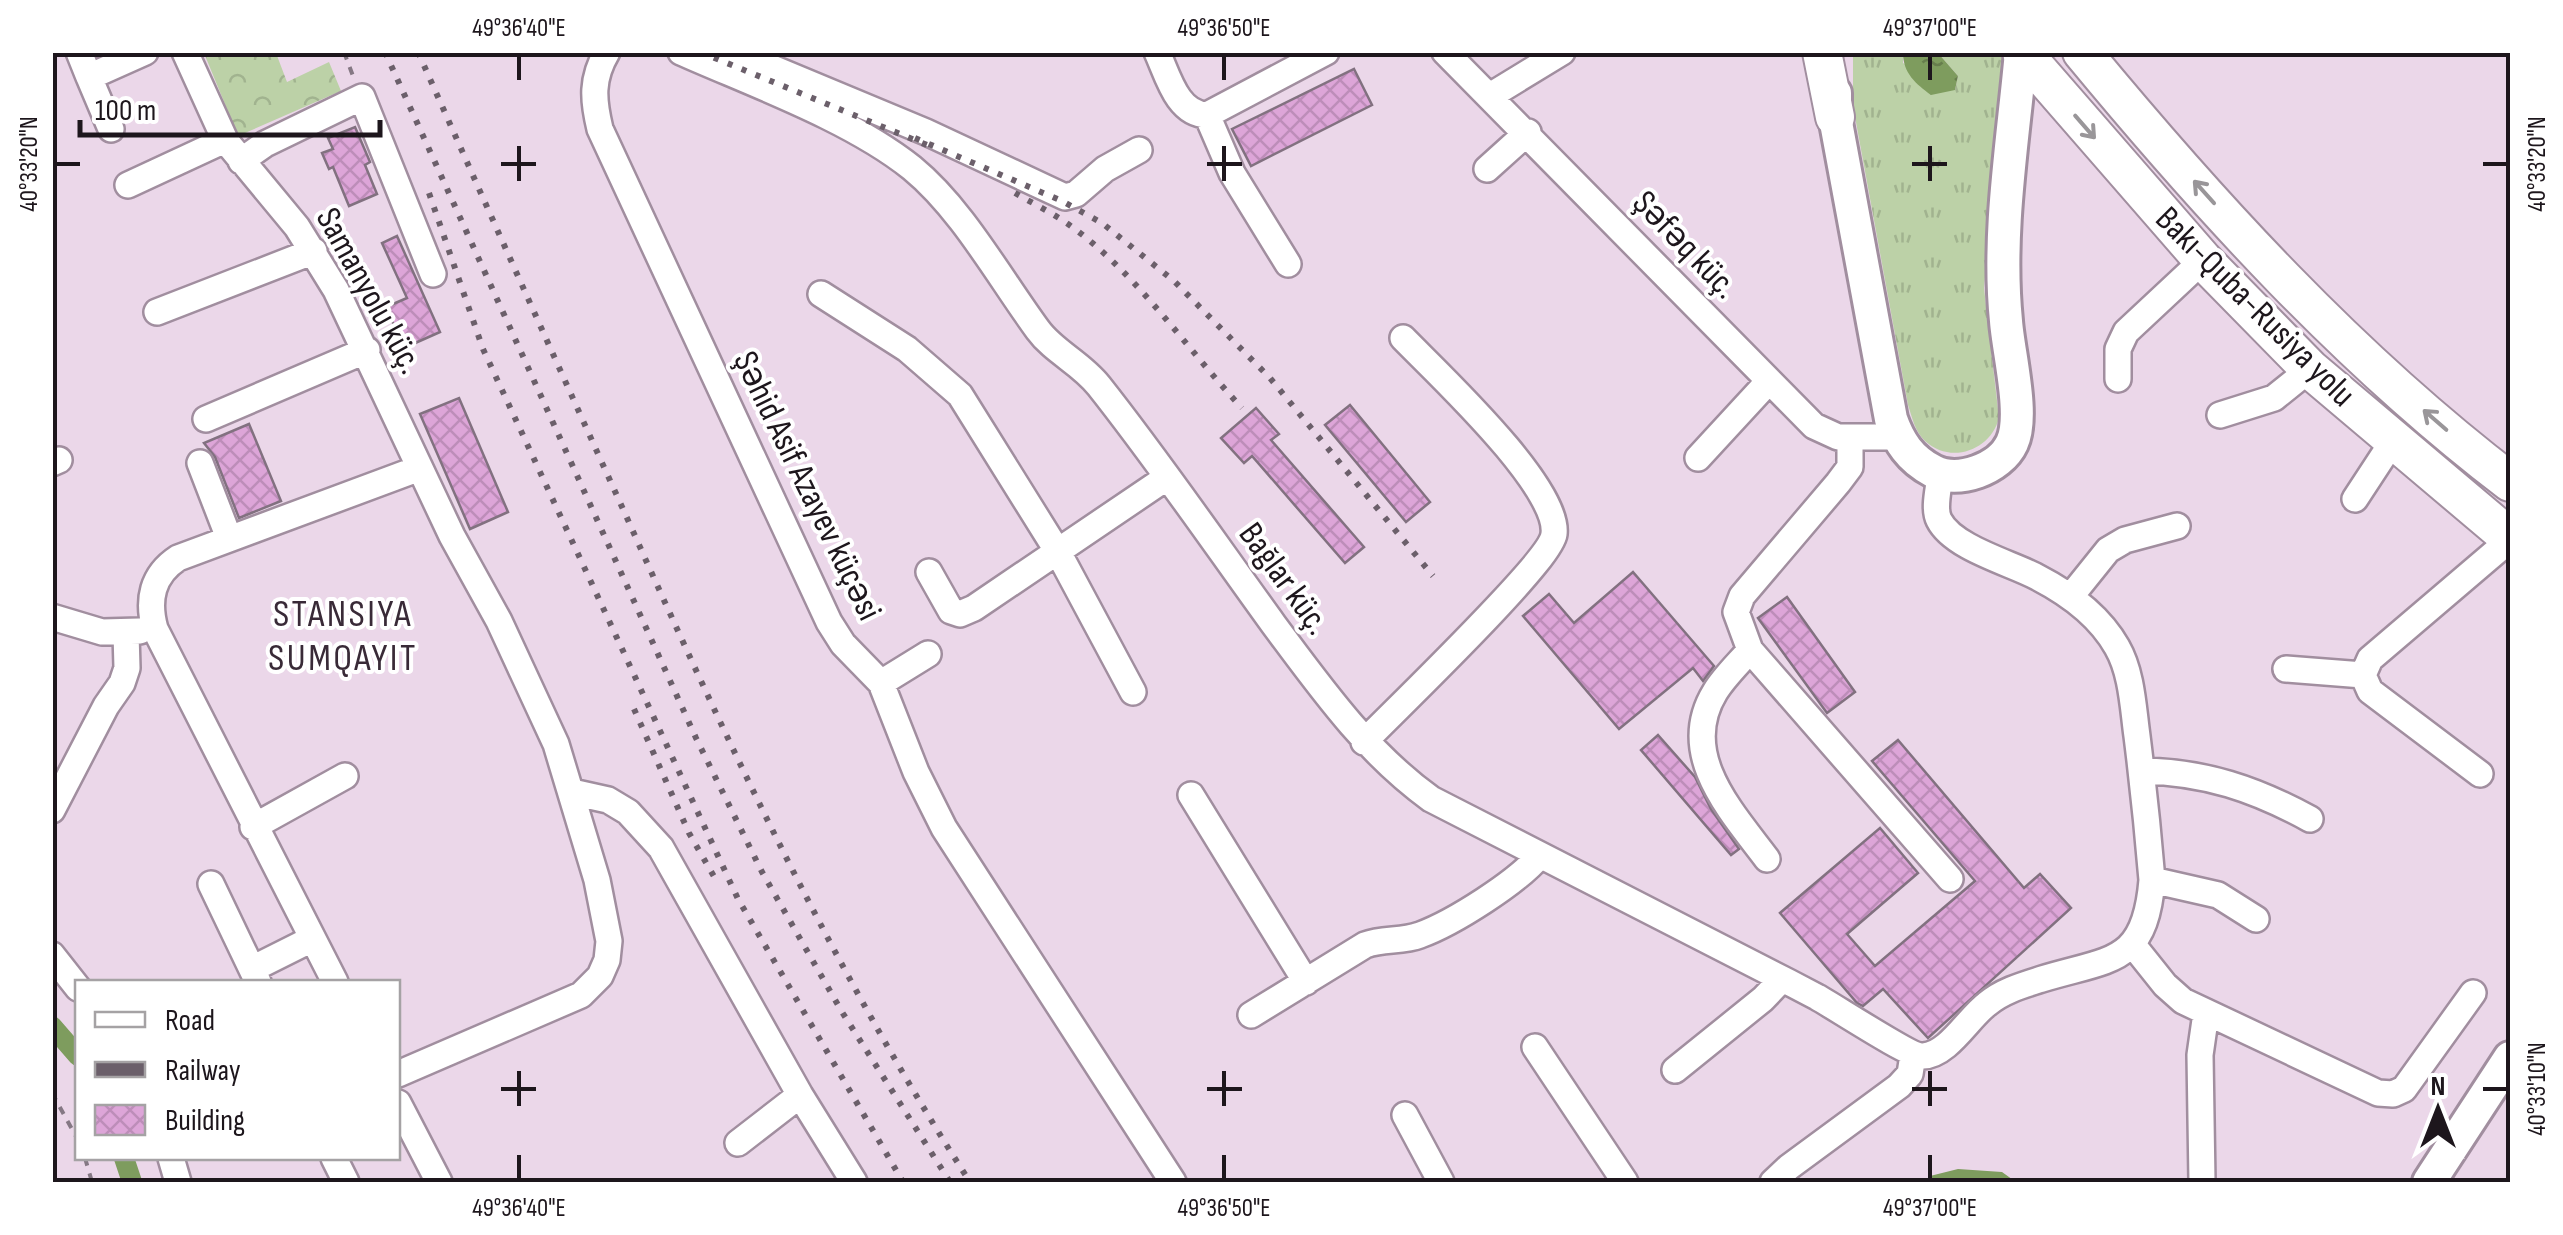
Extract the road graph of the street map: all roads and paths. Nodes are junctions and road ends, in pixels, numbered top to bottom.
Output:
1 (78, 52) edge
2 (145, 52) edge
3 (184, 52) edge
4 (606, 52) edge
5 (681, 52) edge
6 (734, 52) edge
7 (1158, 52) edge
8 (1326, 52) edge
9 (1445, 52) edge
10 (1562, 52) edge
11 (1822, 52) edge
12 (1836, 52) edge
13 (2021, 52) edge
14 (2082, 52) edge
15 (2111, 52) edge
16 (89, 76) junction
17 (1490, 96) junction
18 (2118, 96) junction
19 (1207, 116) junction
20 (1836, 117) junction
21 (111, 130) dead end
22 (1528, 132) junction
23 (1138, 150) dead end
24 (233, 151) junction
25 (1487, 169) dead end
26 (128, 186) dead end
27 (314, 251) junction
28 (2202, 260) junction
29 (1288, 264) dead end
30 (433, 274) dead end
31 (821, 294) dead end
32 (157, 312) dead end
33 (1403, 338) dead end
34 (367, 350) junction
35 (2310, 369) junction
36 (2118, 378) dead end
37 (1770, 381) junction
38 (2220, 415) dead end
39 (206, 419) dead end
40 (1897, 437) junction
41 (1850, 439) junction
42 (2393, 441) junction
43 (1698, 458) dead end
44 (200, 464) dead end
45 (420, 468) junction
46 (1940, 475) junction
47 (1166, 478) junction
48 (2510, 482) edge
49 (2355, 500) dead end
50 (2177, 526) dead end
51 (229, 538) junction
52 (2507, 551) edge
53 (1058, 552) junction
54 (929, 572) dead end
55 (2071, 596) junction
56 (52, 618) edge
57 (155, 629) junction
58 (126, 633) junction
59 (1750, 650) junction
60 (928, 654) dead end
61 (2286, 669) dead end
62 (2363, 674) junction
63 (881, 683) junction
64 (1133, 692) dead end
65 (1364, 742) junction
66 (2142, 771) junction
67 (2480, 774) dead end
68 (345, 776) dead end
69 (572, 792) junction
70 (1190, 795) dead end
71 (52, 810) edge
72 (2310, 819) dead end
73 (253, 827) junction
74 (1540, 856) junction
75 (1767, 859) dead end
76 (1950, 879) dead end
77 (2152, 880) junction
78 (211, 884) dead end
79 (2256, 919) dead end
80 (312, 939) junction
81 (2134, 945) junction
82 (52, 955) edge
83 (255, 976) edge
84 (1782, 978) junction
85 (334, 980) edge
86 (1306, 982) junction
87 (75, 984) edge
88 (2473, 992) dead end
89 (2206, 1013) junction
90 (1250, 1015) dead end
91 (1535, 1047) dead end
92 (1914, 1055) junction
93 (2510, 1058) edge
94 (1675, 1070) dead end
95 (400, 1073) edge
96 (52, 1093) edge
97 (800, 1095) junction
98 (400, 1111) edge
99 (1405, 1115) dead end
100 (75, 1133) edge
101 (738, 1143) dead end
102 (439, 1182) edge
103 (854, 1182) edge
104 (1173, 1182) edge
105 (1441, 1182) edge
106 (1625, 1182) edge
107 (1773, 1182) edge
108 (2202, 1182) edge
109 (2429, 1182) edge

1 - 16 street
2 - 16 street
3 - 24 street, Samanyolu küç.
4 - 63 street, Şəhid Asif Azayev küçəsi
5 - 47 street, Bağlar küç.
6 - 23 street
7 - 19 street
8 - 19 street
9 - 17 street, Şəfəq küç.
10 - 17 street
11 - 20 highway
12 - 20 main road
13 -> 28 highway, Bakı-Quba-Rusiya yolu
13 - 46 main road
14 - 18 highway, Bakı-Quba-Rusiya yolu
15 - 18 street
16 - 21 street
17 - 22 street, Şəfəq küç.
48 -> 18 highway, Bakı-Quba-Rusiya yolu
19 - 29 street
20 - 40 main road
22 - 25 street
22 - 37 street, Şəfəq küç.
24 - 26 street
24 - 27 street, Samanyolu küç.
24 - 30 street
27 - 32 street
27 - 34 street, Samanyolu küç.
28 - 35 highway, Bakı-Quba-Rusiya yolu
28 - 36 street
31 - 53 street
33 - 65 street
34 - 39 street
34 - 45 street, Samanyolu küç.
35 - 38 street
35 - 42 highway, Bakı-Quba-Rusiya yolu
37 - 41 street, Şəfəq küç.
37 - 43 street
40 - 41 street, Şəfəq küç.
40 - 46 main road
41 - 59 street
42 - 49 street
42 - 52 highway, Bakı-Quba-Rusiya yolu
44 - 51 street
45 - 51 street
45 - 69 street, Samanyolu küç.
46 - 55 street
47 - 53 street
47 - 65 street, Bağlar küç.
50 - 55 street
51 - 57 street
52 - 62 street
53 - 54 street
53 - 64 street
55 - 66 street
56 - 58 street
57 - 58 street
57 - 73 street
58 - 71 street
59 - 75 street
59 - 76 street
60 - 63 street
61 - 62 street
62 - 67 street
63 - 104 street, Şəhid Asif Azayev küçəsi
65 - 74 street, Bağlar küç.
66 - 72 street
66 - 77 street
68 - 73 street
69 - 95 street, Samanyolu küç.
69 - 97 street
70 - 86 street
73 - 80 street
74 - 84 street, Bağlar küç.
74 - 86 street
77 - 79 street
77 - 81 street
78 - 83 street
80 - 83 street
80 - 85 street
81 - 89 street
81 - 92 street
82 - 87 street
84 - 92 street, Bağlar küç.
84 - 94 street
86 - 90 street
88 - 89 street
89 - 108 street
91 - 106 street
92 - 107 street
93 - 109 main road
96 - 100 path
97 - 101 street
97 - 103 street
98 - 102 street
99 - 105 street

